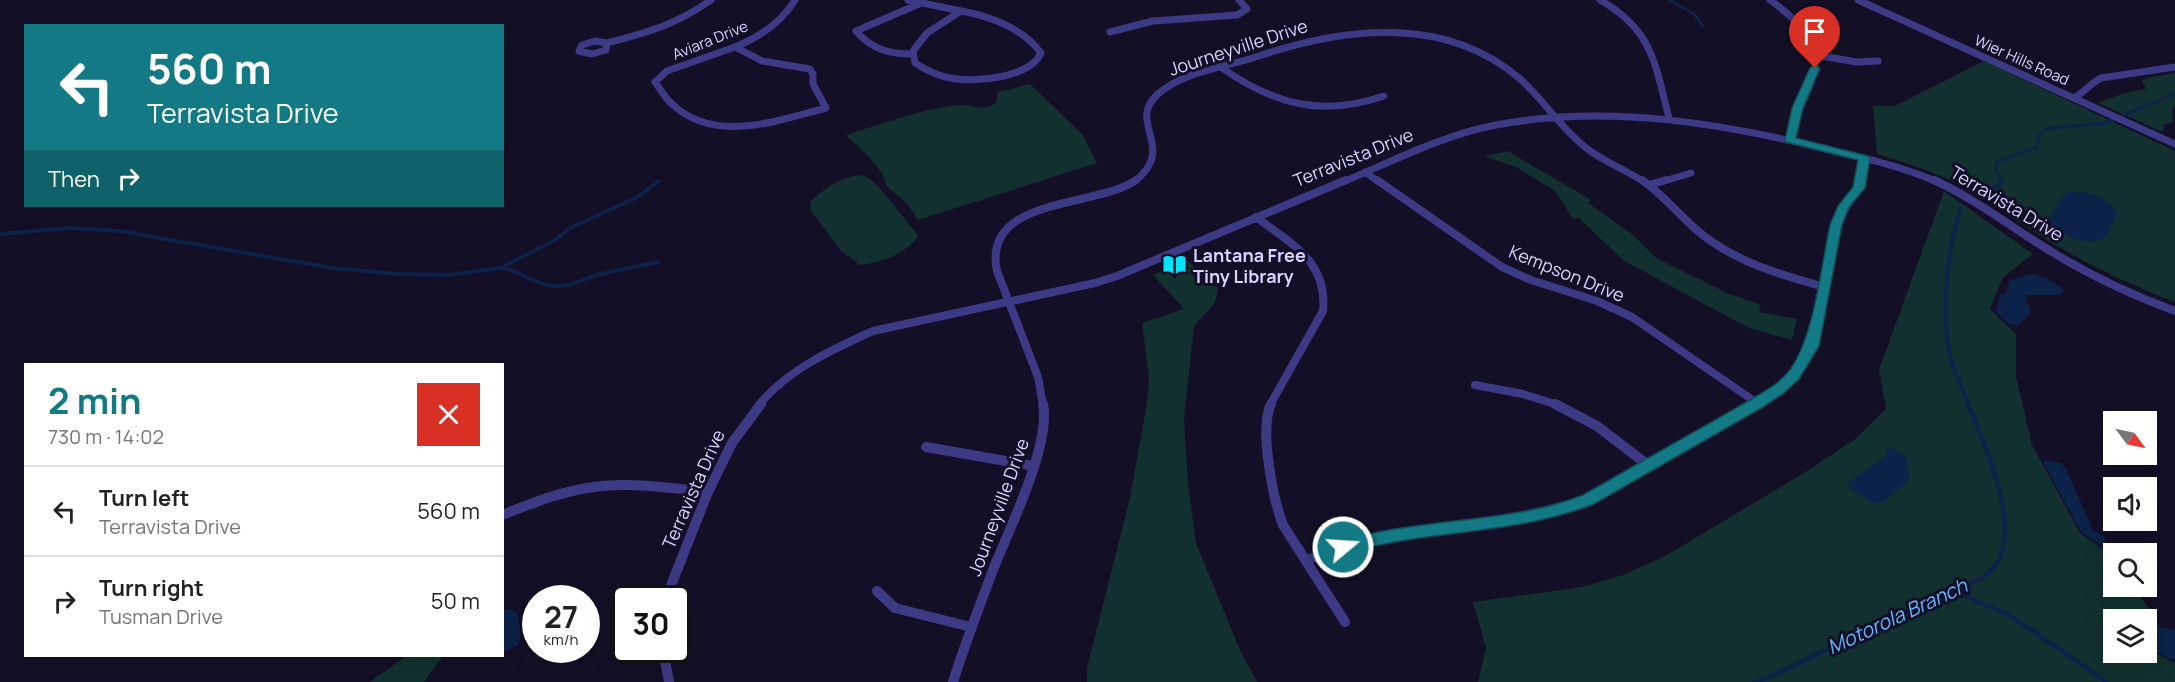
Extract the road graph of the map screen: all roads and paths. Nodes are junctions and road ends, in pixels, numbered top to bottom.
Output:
1 (711, 0) edge
2 (795, 0) edge
3 (908, 0) edge
4 (1239, 0) edge
5 (1599, 0) edge
6 (1770, 0) edge
7 (1858, 0) edge
8 (919, 4) junction
9 (962, 10) junction
10 (1110, 32) dead end
11 (607, 43) dead end
12 (735, 47) junction
13 (912, 54) junction
14 (1815, 55) junction
15 (1878, 61) dead end
16 (2175, 67) edge
17 (1222, 68) junction
18 (1384, 96) dead end
19 (2074, 98) junction
20 (1555, 116) junction
21 (1669, 118) junction
22 (1790, 140) junction
23 (2175, 144) edge
24 (1864, 158) junction
25 (1365, 172) junction
26 (1691, 173) dead end
27 (1649, 185) junction
28 (1256, 217) junction
29 (1824, 287) junction
30 (1008, 301) junction
31 (2175, 311) edge
32 (1475, 385) dead end
33 (1758, 403) junction
34 (926, 447) dead end
35 (1648, 465) junction
36 (1034, 466) junction
37 (708, 492) junction
38 (504, 514) edge
39 (1307, 560) junction
40 (671, 585) edge
41 (877, 591) dead end
42 (1345, 622) dead end
43 (971, 627) junction
44 (665, 663) edge
45 (669, 682) edge
46 (953, 682) edge

1 - 11 street
2 - 12 street, Aviara Drive
3 - 8 street
4 - 10 street
5 - 21 street
6 - 14 street
7 - 19 street, Wier Hills Road
8 - 9 street
8 - 13 street
9 - 13 street
9 - 13 street
12 - 12 street, Aviara Drive
14 - 15 street
14 - 22 street
16 - 19 street
17 - 18 street
17 - 20 street, Journeyville Drive
17 - 30 street, Journeyville Drive
19 - 23 street, Wier Hills Road
20 - 21 street, Terravista Drive
20 - 25 street, Terravista Drive
20 - 27 street, Journeyville Drive
21 - 22 street, Terravista Drive
22 - 24 street, Terravista Drive
24 - 29 street
24 - 31 street, Terravista Drive
25 - 28 street, Terravista Drive
25 - 33 street, Kempson Drive
26 - 27 street
27 - 29 street, Journeyville Drive
28 - 30 street, Terravista Drive
28 - 39 street
29 - 33 street
30 - 36 street, Journeyville Drive
30 - 37 street, Terravista Drive
32 - 35 street
33 - 35 street
34 - 36 street
35 - 39 street
36 - 43 street, Journeyville Drive
37 - 38 street
37 - 40 street, Terravista Drive
39 - 42 street
41 - 43 street
43 - 46 street, Journeyville Drive
44 - 45 street

